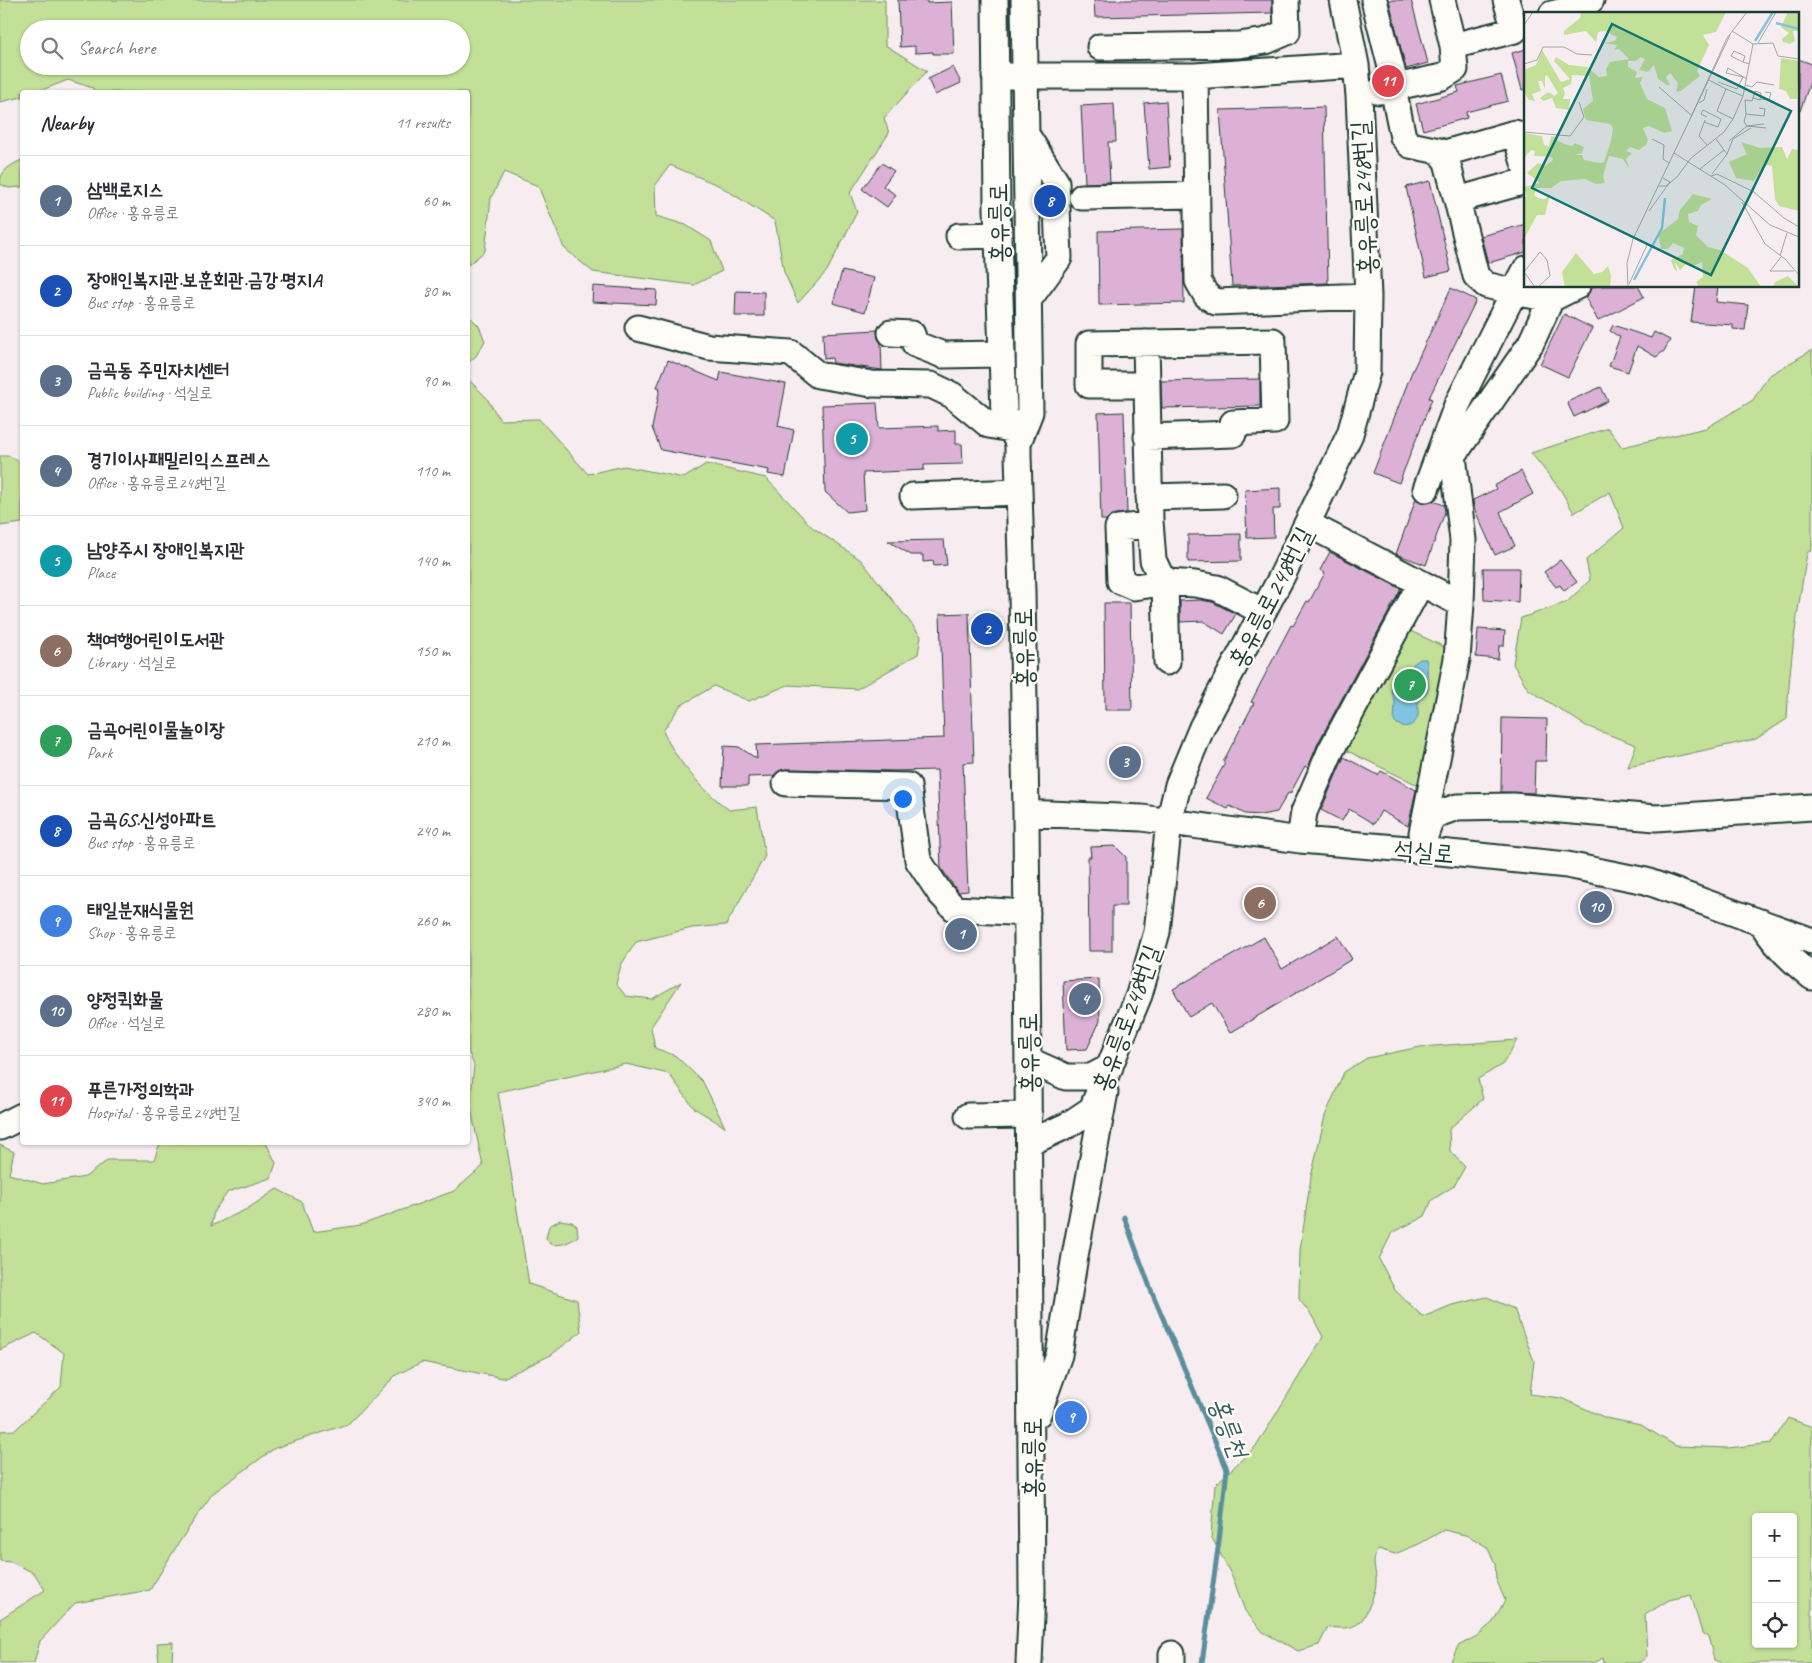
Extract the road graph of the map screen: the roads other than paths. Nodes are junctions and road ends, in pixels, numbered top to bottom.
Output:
1 (995, 0) edge
2 (1024, 0) edge
3 (1286, 0) edge
4 (1343, 0) edge
5 (1374, 0) edge
6 (1442, 0) edge
7 (1506, 0) edge
8 (1590, 0) edge
9 (1560, 12) edge
10 (1519, 22) edge
11 (1453, 46) junction
12 (1100, 47) dead end
13 (1356, 65) junction
14 (995, 76) junction
15 (1025, 76) junction
16 (1195, 76) junction
17 (1394, 88) junction
18 (1359, 96) junction
19 (1442, 154) junction
20 (1524, 162) edge
21 (1524, 182) edge
22 (1197, 196) junction
23 (1082, 197) dead end
24 (1457, 200) junction
25 (998, 235) junction
26 (959, 236) dead end
27 (1524, 273) edge
28 (1572, 288) edge
29 (1514, 292) junction
30 (1368, 296) junction
31 (1551, 300) junction
32 (638, 328) dead end
33 (891, 333) dead end
34 (1146, 343) junction
35 (1000, 354) junction
36 (1146, 385) junction
37 (1014, 436) junction
38 (1147, 437) junction
39 (1426, 489) dead end
40 (1019, 492) junction
41 (1223, 495) dead end
42 (913, 496) dead end
43 (1149, 496) junction
44 (1150, 524) junction
45 (1308, 524) junction
46 (1167, 583) junction
47 (1421, 583) junction
48 (1461, 604) junction
49 (1263, 612) junction
50 (1167, 662) dead end
51 (786, 783) dead end
52 (1812, 807) edge
53 (1026, 813) junction
54 (1170, 822) junction
55 (1300, 840) junction
56 (1420, 850) junction
57 (1027, 913) junction
58 (1761, 922) junction
59 (1812, 941) edge
60 (1812, 977) edge
61 (1028, 1060) junction
62 (1110, 1067) junction
63 (1029, 1115) junction
64 (968, 1116) dead end
65 (20, 1117) edge
66 (0, 1127) edge
67 (1029, 1144) junction
68 (1032, 1430) junction
69 (1029, 1663) edge

1 - 14 street, 홍유릉로
2 - 15 street, 홍유릉로
3 - 12 street
4 - 13 street, 홍유릉로248번길
5 - 17 street
6 - 11 street
7 - 10 street
8 - 9 street
10 - 11 street
11 - 17 street
13 - 16 street
13 - 18 street, 홍유릉로248번길
14 - 15 street
14 - 25 street, 홍유릉로
15 - 16 street
15 - 37 street, 홍유릉로
16 - 22 street
17 - 18 street
17 - 19 street
18 - 30 street, 홍유릉로248번길
19 - 20 street
19 - 24 street
21 - 24 street
22 - 23 street
22 - 30 street
24 - 29 street
25 - 26 street
25 - 35 street, 홍유릉로
27 - 29 street
28 - 31 street
29 - 31 street
29 - 39 street
30 - 45 street, 홍유릉로248번길
31 - 48 street
32 - 37 street
33 - 35 street
34 - 36 street
34 - 36 street
34 - 38 street
35 - 37 street, 홍유릉로
36 - 38 street
37 - 40 street, 홍유릉로
38 - 43 street
40 - 42 street
40 - 53 street, 홍유릉로
41 - 43 street
43 - 44 street
44 - 46 street
44 - 46 street
45 - 47 street
45 - 49 street, 홍유릉로248번길
46 - 49 street
46 - 50 street
47 - 48 street
47 - 55 street
48 - 56 street
49 - 54 street, 홍유릉로248번길
51 - 57 street
52 - 56 street
53 - 54 street, 석실로
53 - 57 street, 홍유릉로
54 - 55 street, 석실로
54 - 62 street, 홍유릉로248번길
55 - 56 street, 석실로
56 - 58 street, 석실로
57 - 61 street, 홍유릉로
58 - 59 street, 석실로
58 - 60 street
61 - 62 street
61 - 63 street, 홍유릉로
62 - 67 street, 홍유릉로248번길
62 - 68 street
63 - 64 street
63 - 67 street, 홍유릉로
65 - 66 street
67 - 68 street, 홍유릉로
68 - 69 street, 홍유릉로

